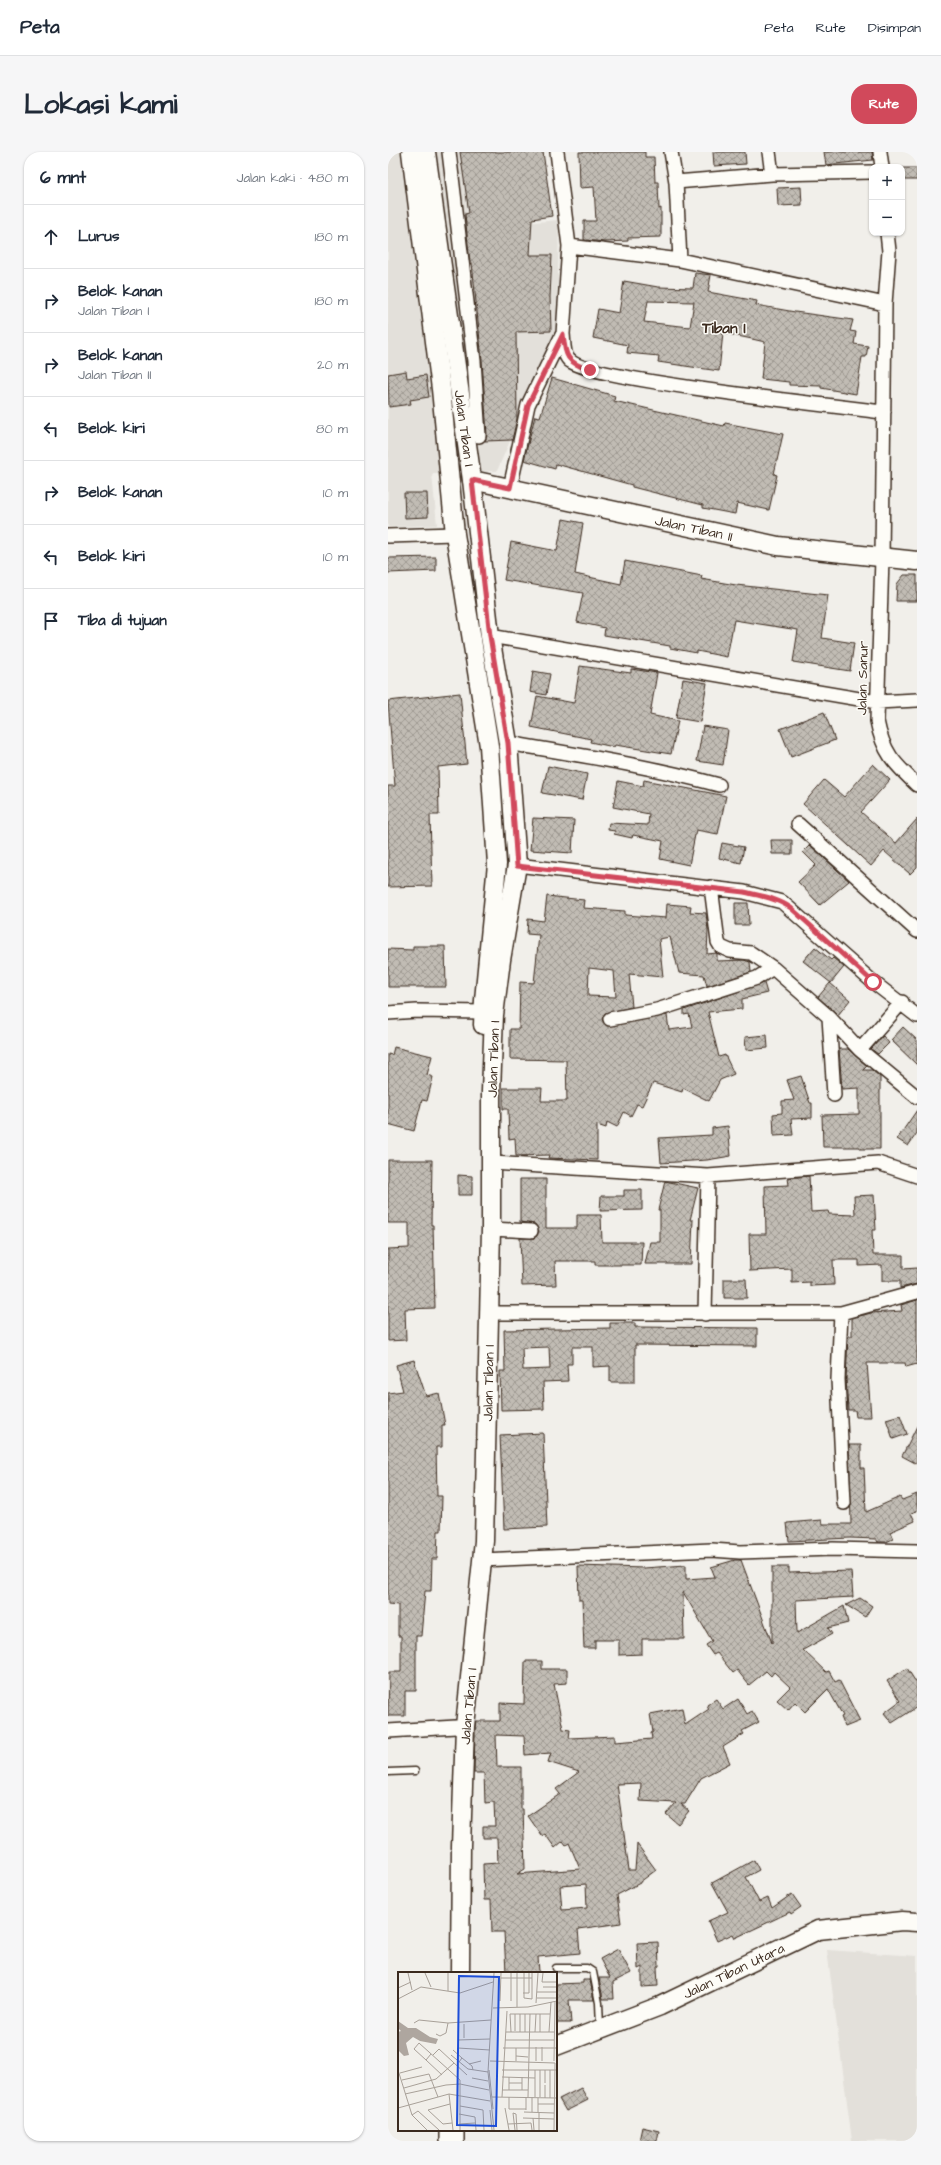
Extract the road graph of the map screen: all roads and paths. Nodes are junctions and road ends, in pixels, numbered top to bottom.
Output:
1 (411, 152) edge
2 (426, 152) edge
3 (449, 152) edge
4 (557, 152) edge
5 (671, 152) edge
6 (769, 152) edge
7 (880, 152) edge
8 (882, 164) edge
9 (869, 172) edge
10 (772, 174) junction
11 (676, 182) junction
12 (888, 236) edge
13 (569, 246) junction
14 (680, 260) junction
15 (885, 304) junction
16 (563, 334) junction
17 (884, 412) junction
18 (479, 436) dead end
19 (472, 480) junction
20 (510, 488) junction
21 (455, 534) junction
22 (388, 536) edge
23 (882, 558) junction
24 (917, 561) edge
25 (490, 636) junction
26 (917, 700) edge
27 (877, 702) junction
28 (508, 743) junction
29 (719, 785) dead end
30 (917, 785) edge
31 (798, 824) dead end
32 (498, 864) junction
33 (517, 866) junction
34 (711, 887) junction
35 (917, 931) edge
36 (773, 968) junction
37 (902, 1002) junction
38 (483, 1012) junction
39 (388, 1013) edge
40 (917, 1016) edge
41 (829, 1017) junction
42 (610, 1019) dead end
43 (860, 1050) junction
44 (834, 1094) dead end
45 (917, 1097) edge
46 (492, 1163) junction
47 (708, 1176) junction
48 (917, 1176) edge
49 (491, 1229) junction
50 (531, 1231) dead end
51 (917, 1292) edge
52 (490, 1313) junction
53 (841, 1313) junction
54 (705, 1314) junction
55 (844, 1503) dead end
56 (917, 1551) edge
57 (482, 1560) junction
58 (456, 1727) junction
59 (388, 1731) edge
60 (415, 1771) dead end
61 (388, 1772) edge
62 (917, 1922) edge
63 (556, 1968) dead end
64 (450, 1972) edge
65 (460, 1972) edge
66 (601, 2030) junction
67 (557, 2046) edge

1 - 21 street, Jalan Tiban I
2 - 19 street, Jalan Tiban I
3 - 18 street
4 - 13 street
5 - 11 street
6 - 10 street
7 - 8 street
9 - 10 street
10 - 11 street
11 - 14 street
12 - 15 street, Jalan Sanur
13 - 14 street
13 - 16 street
14 - 15 street
15 - 17 street, Jalan Sanur
16 - 17 street
16 - 20 street
17 - 23 street, Jalan Sanur
19 - 20 street, Jalan Tiban II
19 - 25 street, Jalan Tiban I
20 - 23 street, Jalan Tiban II
21 - 22 street
21 - 32 street, Jalan Tiban I
23 - 24 street, Jalan Tiban II
23 - 27 street, Jalan Sanur
25 - 27 street
25 - 28 street, Jalan Tiban I
26 - 27 street
27 - 30 street, Jalan Sanur
28 - 29 street
28 - 33 street, Jalan Tiban I
31 - 35 street
32 - 33 street
32 - 38 street, Jalan Tiban I
33 - 34 street
33 - 46 street, Jalan Tiban I
34 - 36 street
34 - 37 street
36 - 41 street
36 - 42 street
37 - 40 street
37 - 43 street
38 - 39 street
38 - 58 street, Jalan Tiban I
41 - 43 street
41 - 44 street
43 - 45 street
46 - 47 street
46 - 49 street, Jalan Tiban I
47 - 48 street
47 - 54 street
49 - 50 street
49 - 52 street, Jalan Tiban I
51 - 53 street
52 - 54 street
52 - 57 street, Jalan Tiban I
53 - 54 street
53 - 55 street
56 - 57 street
57 - 65 street, Jalan Tiban I
58 - 59 street
58 - 64 street, Jalan Tiban I
60 - 61 lane
62 - 66 street, Jalan Tiban Utara
63 - 66 lane
66 - 67 street, Jalan Tiban Utara

